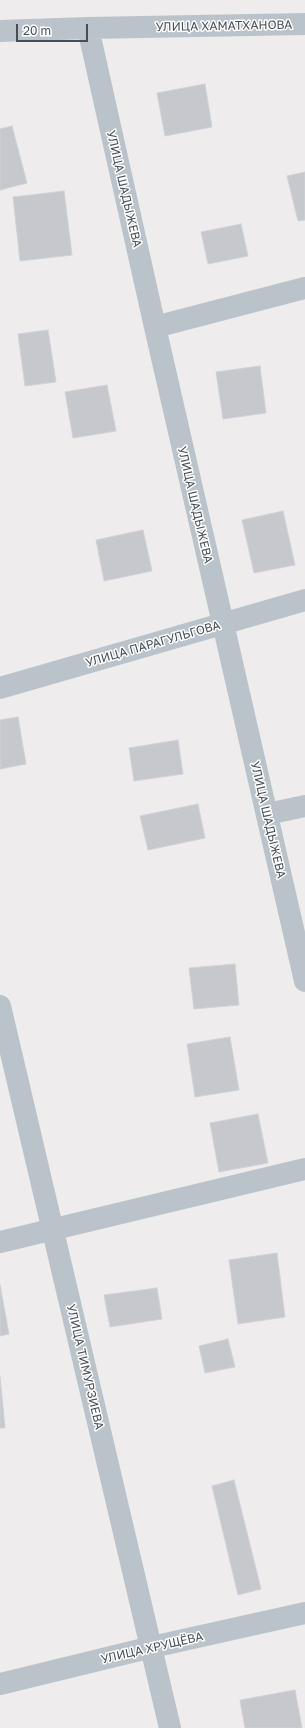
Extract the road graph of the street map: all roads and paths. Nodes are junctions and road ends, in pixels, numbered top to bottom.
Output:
1 (305, 24) edge
2 (88, 28) junction
3 (0, 31) edge
4 (305, 288) edge
5 (154, 327) junction
6 (305, 600) edge
7 (223, 624) junction
8 (0, 688) edge
9 (305, 806) edge
10 (266, 814) junction
11 (305, 981) edge
12 (0, 1006) edge
13 (305, 1170) edge
14 (52, 1229) junction
15 (0, 1242) edge
16 (305, 1613) edge
17 (152, 1647) junction
18 (0, 1684) edge
19 (170, 1728) edge

1 - 2 street, УЛИЦА ХАМАТХАНОВА
2 - 3 street, УЛИЦА ХАМАТХАНОВА
2 - 5 street, УЛИЦА ШАДЫЖЕВА
4 - 5 street
5 - 7 street, УЛИЦА ШАДЫЖЕВА
6 - 7 street, УЛИЦА ПАРАГУЛЬГОВА
7 - 8 street, УЛИЦА ПАРАГУЛЬГОВА
7 - 10 street, УЛИЦА ШАДЫЖЕВА
9 - 10 street
10 - 11 street, УЛИЦА ШАДЫЖЕВА
12 - 14 street, УЛИЦА ТИМУРЗИЕВА
13 - 14 street
14 - 15 street
14 - 17 street, УЛИЦА ТИМУРЗИЕВА
16 - 17 street, УЛИЦА ХРУЩЁВА
17 - 18 street, УЛИЦА ХРУЩЁВА
17 - 19 street, УЛИЦА ТИМУРЗИЕВА

